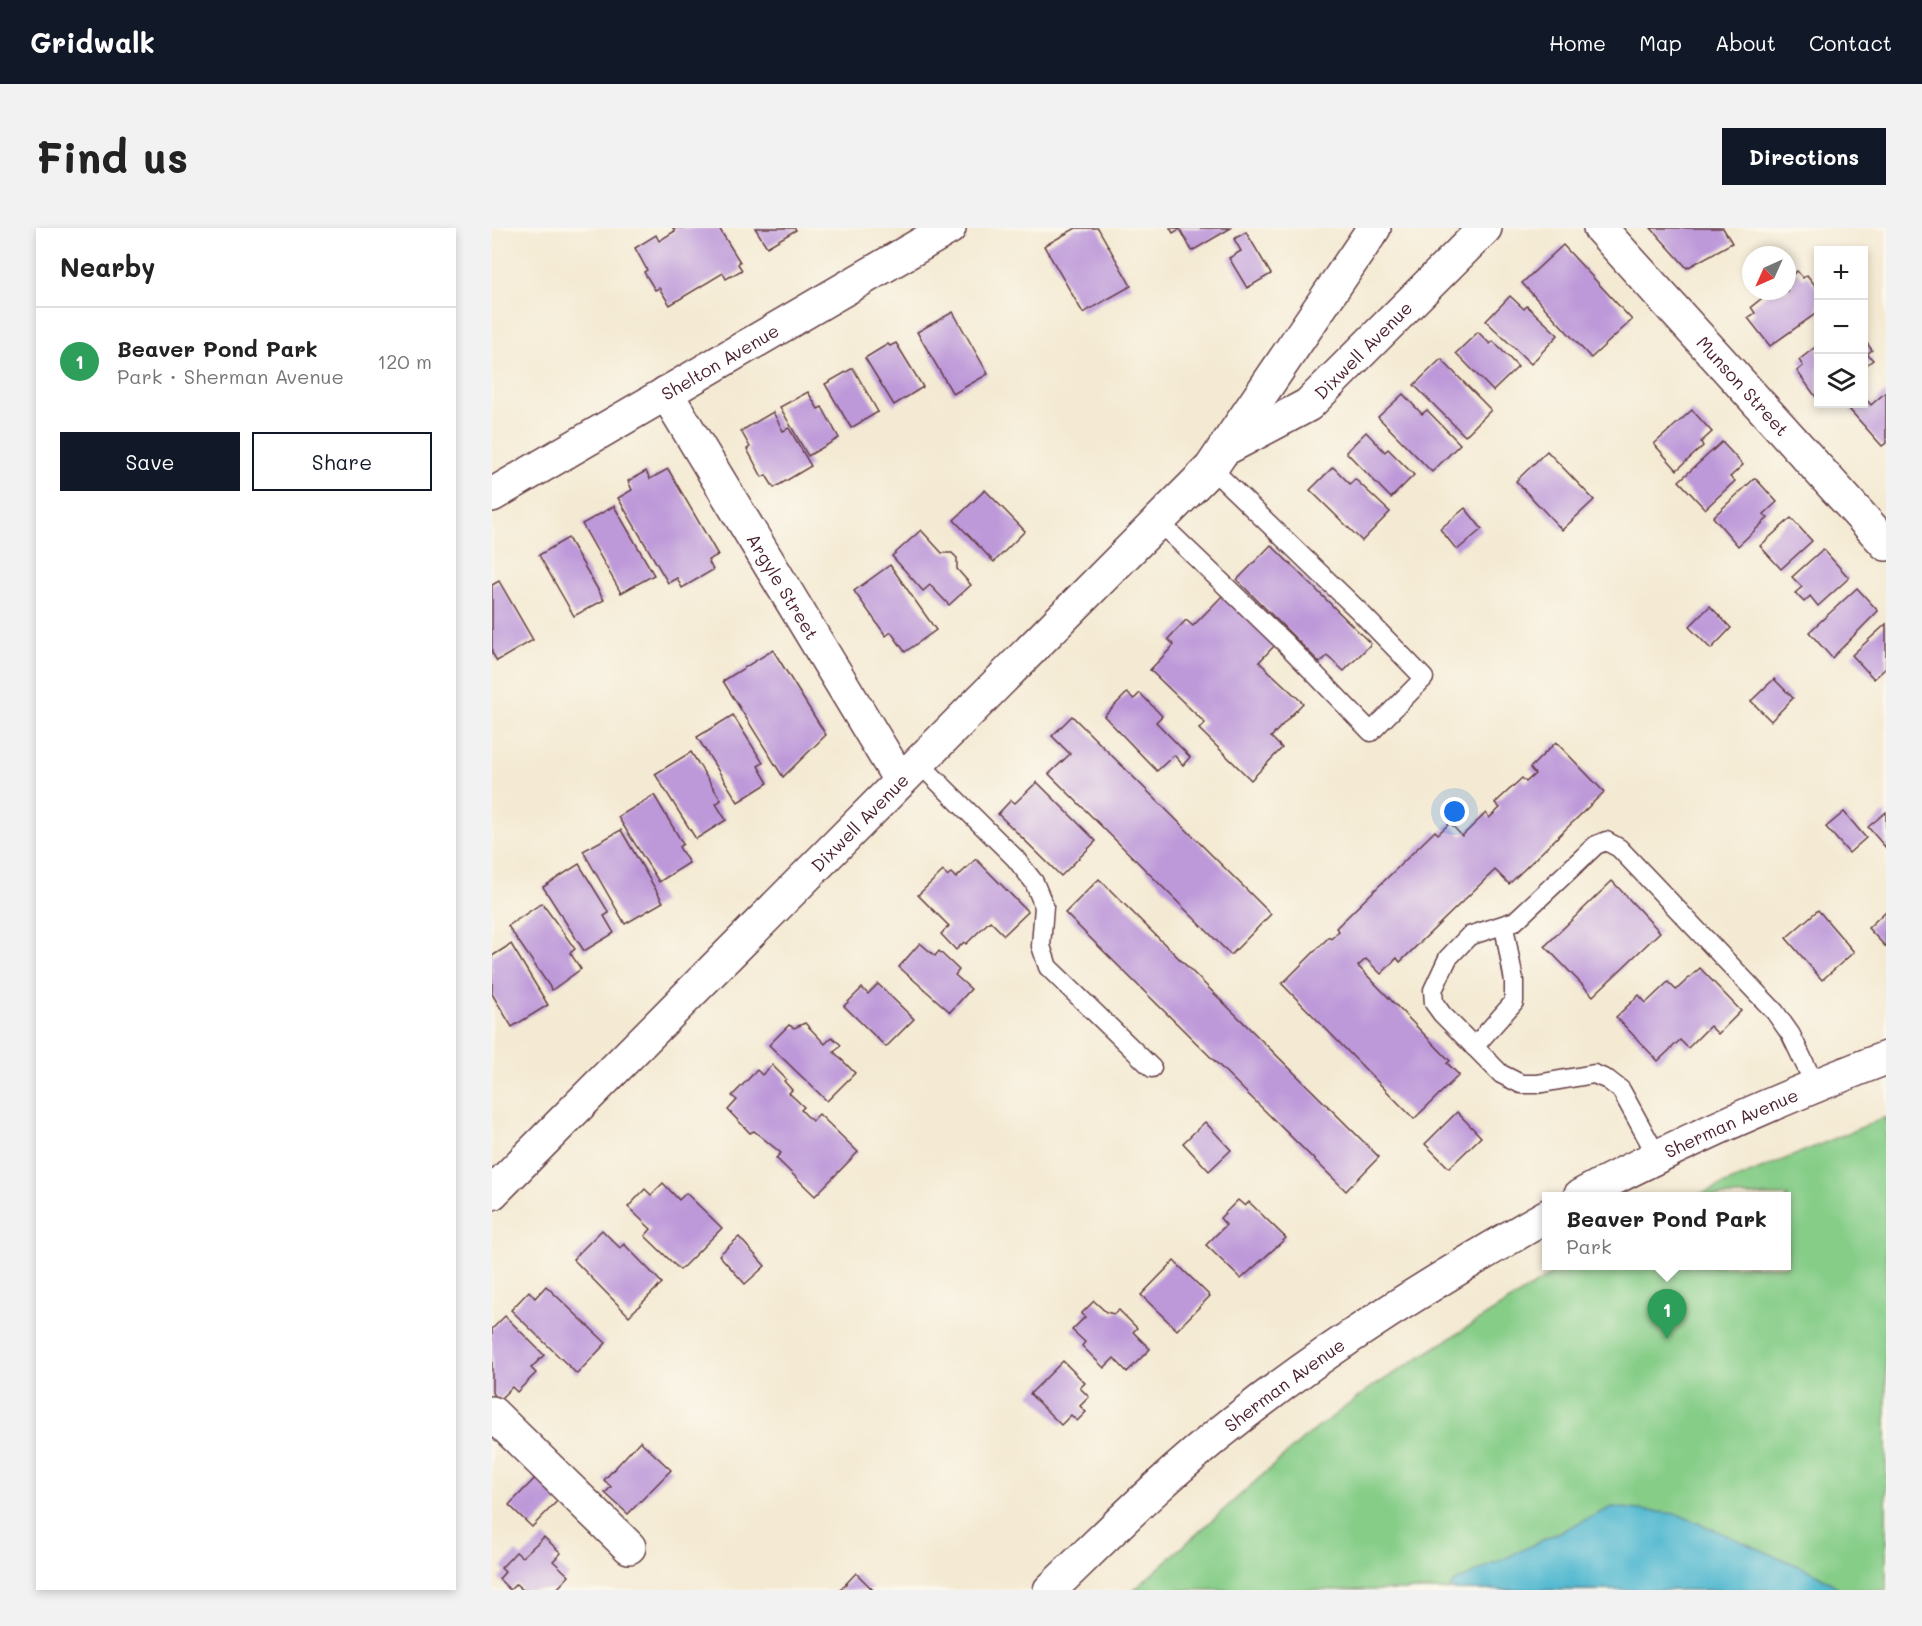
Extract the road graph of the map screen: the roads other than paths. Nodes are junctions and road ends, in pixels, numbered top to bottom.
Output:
1 (949, 228) edge
2 (1374, 228) edge
3 (1485, 228) edge
4 (1600, 228) edge
5 (666, 393) junction
6 (1217, 459) junction
7 (492, 495) edge
8 (1159, 522) junction
9 (1886, 544) edge
10 (909, 771) junction
11 (1504, 926) junction
12 (1474, 1047) junction
13 (1886, 1058) edge
14 (1152, 1068) dead end
15 (1815, 1085) junction
16 (1657, 1156) junction
17 (1589, 1192) edge
18 (492, 1193) edge
19 (1542, 1219) edge
20 (492, 1413) edge
21 (630, 1547) dead end
22 (1050, 1590) edge

1 - 5 main road, Shelton Avenue
2 - 6 main road, Dixwell Avenue
3 - 6 main road, Dixwell Avenue
4 - 9 main road, Munson Street
5 - 7 main road, Shelton Avenue
5 - 10 main road, Argyle Street
6 - 8 main road, Dixwell Avenue
6 - 8 lane
8 - 10 main road, Dixwell Avenue
10 - 14 lane
10 - 18 main road, Dixwell Avenue
11 - 12 lane
11 - 12 lane
11 - 15 lane
12 - 16 lane
13 - 15 main road, Sherman Avenue
15 - 16 main road, Sherman Avenue
16 - 17 main road, Sherman Avenue
19 - 22 main road, Sherman Avenue
20 - 21 main road

